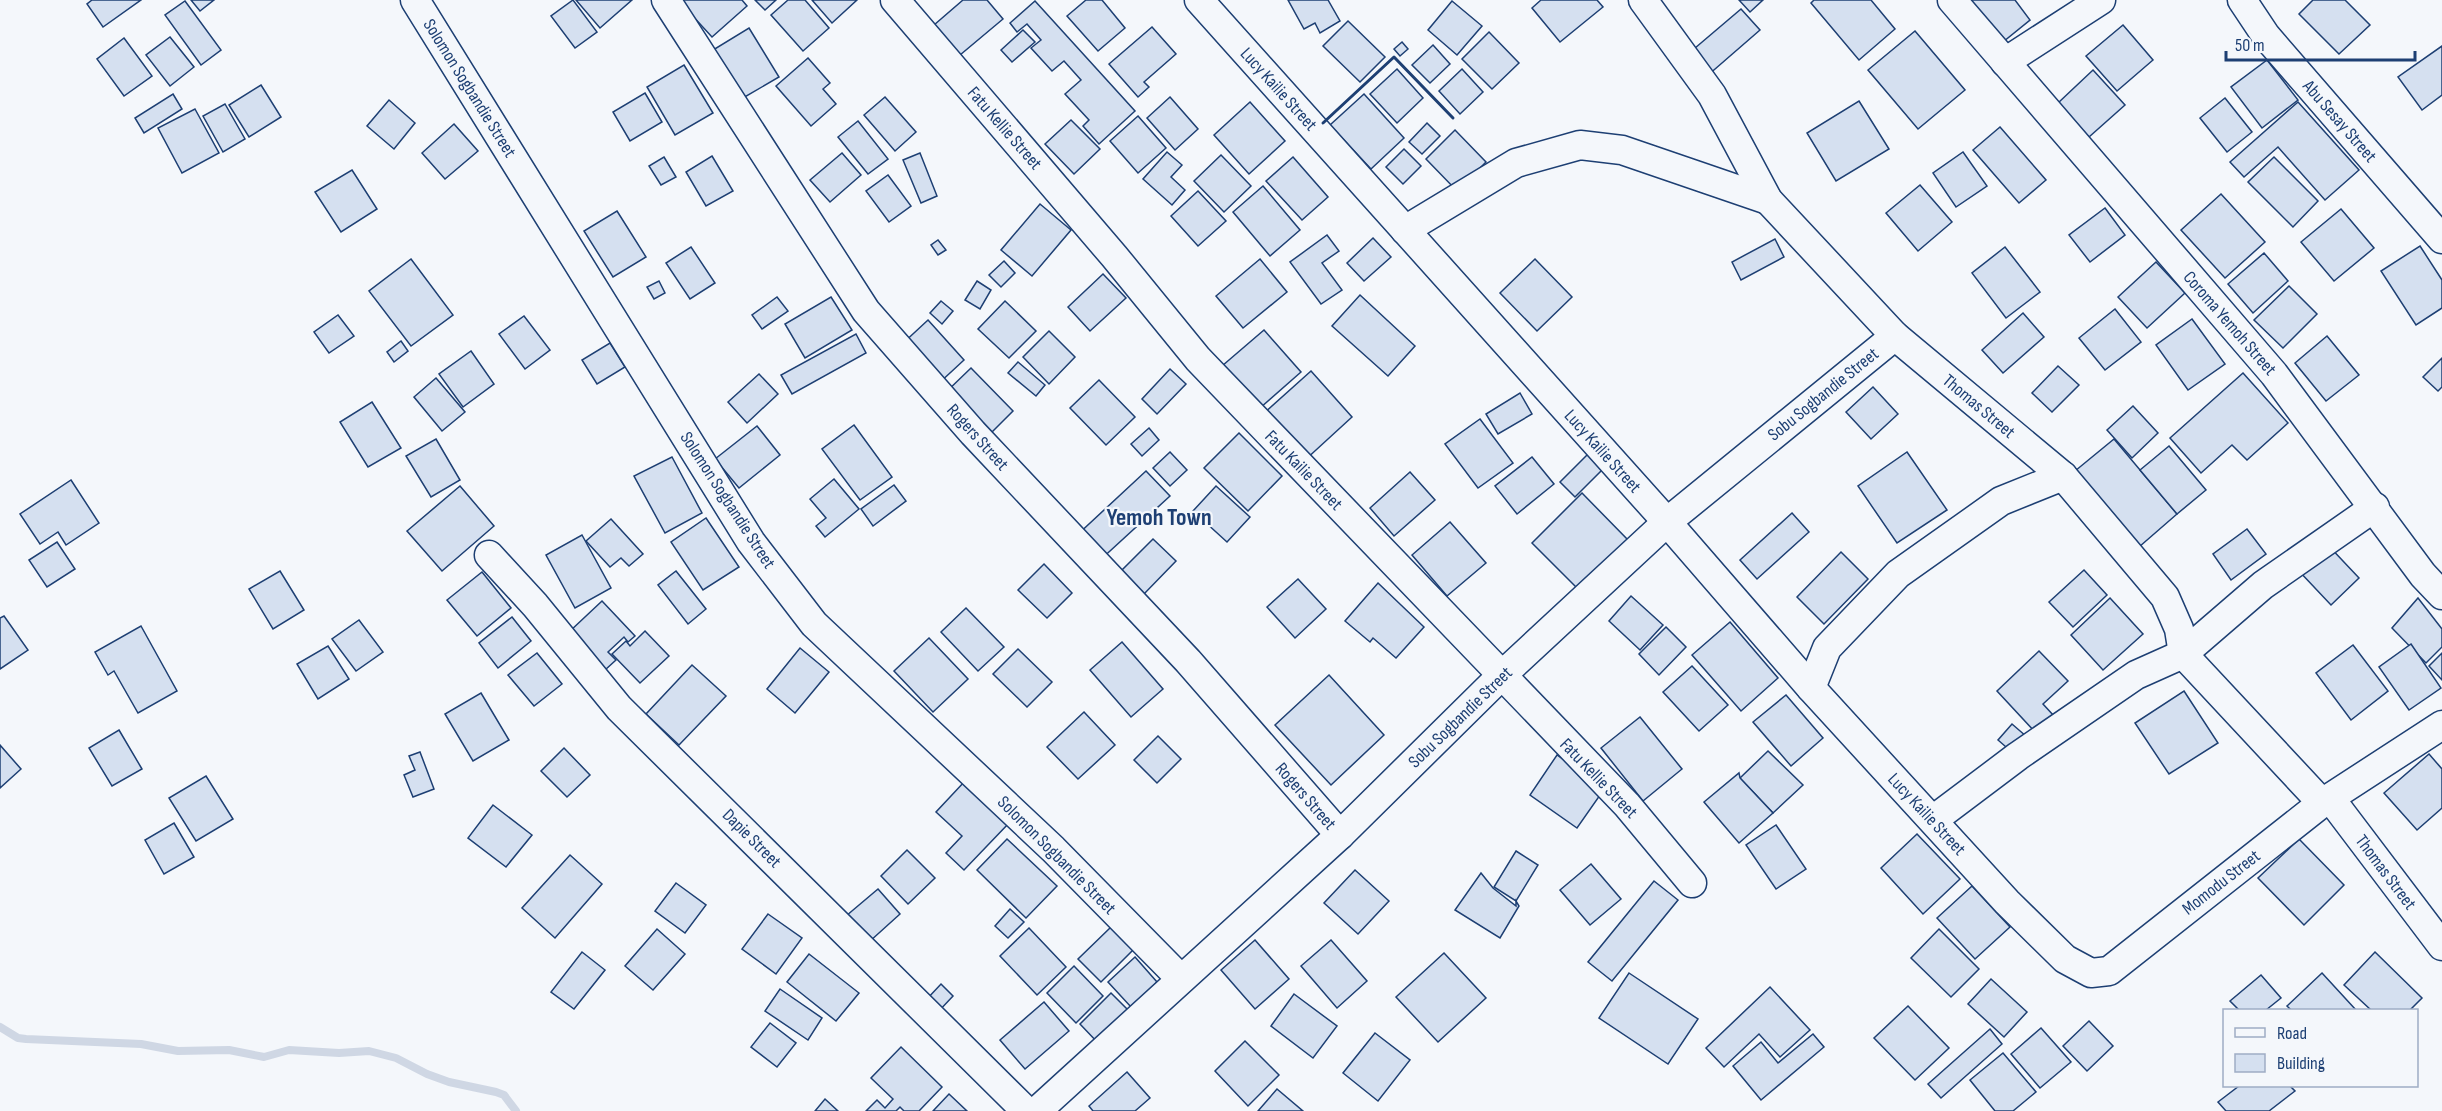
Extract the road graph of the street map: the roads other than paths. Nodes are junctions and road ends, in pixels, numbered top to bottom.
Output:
1 (415, 0) edge
2 (666, 0) edge
3 (895, 0) edge
4 (1199, 0) edge
5 (1643, 0) edge
6 (1952, 0) edge
7 (2101, 0) edge
8 (2242, 0) edge
9 (2004, 62) junction
10 (1768, 200) junction
11 (1405, 230) junction
12 (2442, 239) edge
13 (1114, 256) joint
14 (1895, 336) junction
15 (2063, 476) junction
16 (2375, 507) junction
17 (1667, 522) junction
18 (489, 555) dead end
19 (2442, 595) edge
20 (2183, 654) junction
21 (1501, 676) junction
22 (1811, 688) junction
23 (2442, 725) edge
24 (2326, 800) junction
25 (1933, 820) junction
26 (1340, 835) junction
27 (1692, 883) dead end
28 (2007, 902) joint
29 (2442, 946) edge
30 (1181, 980) junction
31 (1026, 1111) edge
32 (1037, 1111) edge

1 - 30 street, Solomon Sogbandie Street
2 - 26 street, Rogers Street
3 - 13 street, Fatu Kellie Street
4 - 11 street, Lucy Kailie Street
5 - 10 street, Thomas Street
6 - 9 street, Coroma Yemoh Street
7 - 9 street
8 - 12 street, Abu Sesay Street
9 - 16 street, Coroma Yemoh Street
10 - 11 street
10 - 14 street, Thomas Street
11 - 17 street, Lucy Kailie Street
13 - 21 street, Fatu Kailie Street
14 - 15 street, Thomas Street
14 - 17 street, Sobu Sogbandie Street
15 - 20 street, Thomas Street
15 - 22 street
16 - 19 street, Coroma Yemoh Street
16 - 20 street
17 - 21 street, Sobu Sogbandie Street
17 - 22 street, Lucy Kailie Street
18 - 31 street, Dapie Street
20 - 24 street, Thomas Street
20 - 25 street
21 - 26 street, Sobu Sogbandie Street
21 - 27 street, Fatu Kellie Street
22 - 25 street, Lucy Kailie Street
23 - 24 street, Momodu Street
24 - 28 street, Momodu Street
24 - 29 street, Thomas Street
25 - 28 street, Lucy Kailie Street
26 - 30 street, Sobu Sogbandie Street
30 - 32 street, Sobu Sogbandie Street

